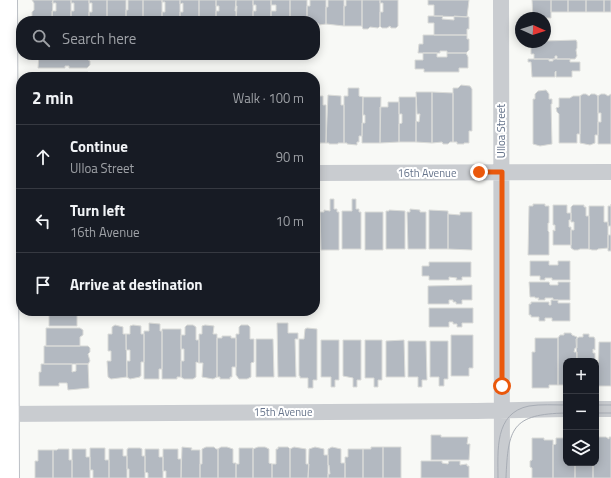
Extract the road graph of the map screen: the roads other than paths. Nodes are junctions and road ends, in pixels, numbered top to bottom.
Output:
1 (6, 0) edge
2 (501, 0) edge
3 (502, 172) junction
4 (611, 172) edge
5 (320, 173) edge
6 (9, 174) edge
7 (563, 409) edge
8 (599, 409) edge
9 (611, 409) edge
10 (502, 410) junction
11 (4, 414) edge
12 (8, 478) edge
13 (502, 478) edge

1 - 6 street
2 - 3 street, Ulloa Street
3 - 4 street, 16th Avenue
3 - 5 street, 16th Avenue
3 - 10 street, Ulloa Street
6 - 11 street
7 - 10 street, 15th Avenue
8 - 9 street
10 - 11 street, 15th Avenue
10 - 13 street, Ulloa Street
11 - 12 street

